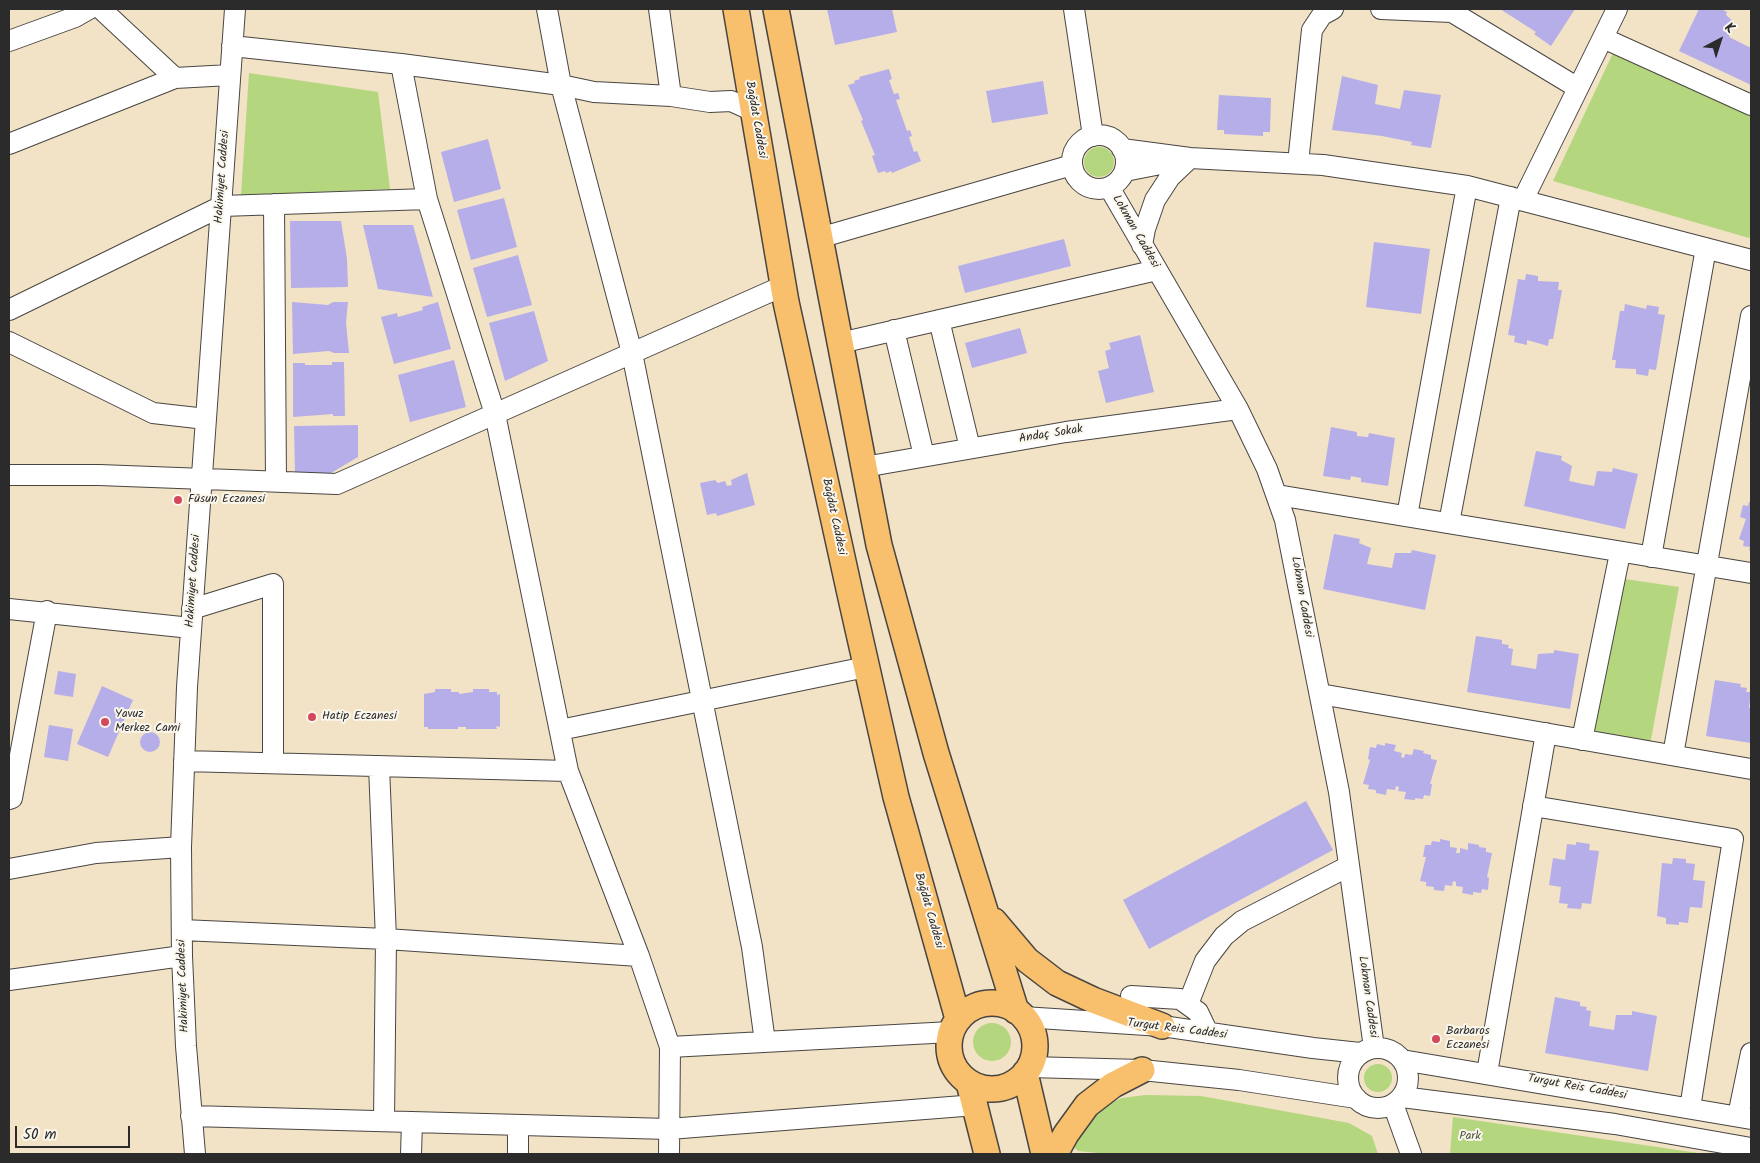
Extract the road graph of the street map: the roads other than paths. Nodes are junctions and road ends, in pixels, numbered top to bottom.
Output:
1 (89, 9) edge
2 (101, 9) edge
3 (234, 9) edge
4 (547, 9) edge
5 (659, 9) edge
6 (736, 9) edge
7 (776, 9) edge
8 (1074, 9) edge
9 (1333, 9) edge
10 (1381, 9) edge
11 (1617, 9) edge
12 (1603, 38) junction
13 (9, 40) edge
14 (232, 46) junction
15 (401, 64) junction
16 (230, 75) junction
17 (175, 78) junction
18 (561, 85) junction
19 (1578, 88) junction
20 (671, 96) junction
21 (1751, 105) edge
22 (753, 111) junction
23 (1093, 136) junction
24 (9, 144) edge
25 (1122, 149) junction
26 (1190, 158) junction
27 (1298, 163) junction
28 (1072, 165) junction
29 (1124, 171) junction
30 (1467, 186) junction
31 (1109, 187) junction
32 (427, 199) junction
33 (1517, 199) junction
34 (274, 204) junction
35 (222, 206) junction
36 (819, 238) junction
37 (1142, 245) junction
38 (1706, 248) junction
39 (1751, 260) edge
40 (1157, 270) junction
41 (783, 286) junction
42 (9, 310) edge
43 (1751, 316) edge
44 (939, 320) junction
45 (894, 330) junction
46 (9, 342) edge
47 (840, 343) junction
48 (632, 353) junction
49 (1238, 409) junction
50 (495, 414) junction
51 (206, 419) junction
52 (970, 448) junction
53 (924, 456) junction
54 (864, 467) junction
55 (9, 475) edge
56 (202, 478) junction
57 (276, 481) junction
58 (1277, 495) junction
59 (1408, 516) junction
60 (1449, 523) junction
61 (1620, 553) junction
62 (1651, 557) junction
63 (1706, 566) junction
64 (1751, 573) edge
65 (9, 608) edge
66 (47, 611) junction
67 (192, 619) junction
68 (866, 667) junction
69 (1320, 694) junction
70 (704, 701) junction
71 (560, 730) junction
72 (1546, 733) junction
73 (1582, 740) junction
74 (1673, 755) junction
75 (184, 761) junction
76 (273, 763) junction
77 (379, 766) junction
78 (1751, 769) edge
79 (568, 771) junction
80 (9, 799) edge
81 (1533, 806) junction
82 (181, 848) junction
83 (1349, 866) junction
84 (9, 869) edge
85 (982, 902) junction
86 (182, 930) junction
87 (386, 939) junction
88 (182, 956) junction
89 (639, 956) junction
90 (9, 980) edge
91 (1131, 996) dead end
92 (1188, 1004) junction
93 (1020, 1014) junction
94 (954, 1026) junction
95 (1162, 1026) junction
96 (1208, 1033) junction
97 (765, 1042) junction
98 (670, 1047) junction
99 (1367, 1050) junction
100 (1751, 1053) edge
101 (1402, 1060) junction
102 (1027, 1070) junction
103 (1142, 1070) junction
104 (1487, 1073) junction
105 (973, 1094) junction
106 (1356, 1098) junction
107 (1397, 1100) junction
108 (1690, 1108) junction
109 (191, 1116) junction
110 (1745, 1117) edge
111 (384, 1121) junction
112 (412, 1122) junction
113 (518, 1125) junction
114 (669, 1129) junction
115 (1751, 1148) edge
116 (195, 1154) edge
117 (411, 1154) edge
118 (518, 1154) edge
119 (669, 1154) edge
120 (986, 1154) edge
121 (1044, 1154) edge
122 (1056, 1154) edge
123 (1411, 1154) edge

1 - 13 street
2 - 17 street
3 - 14 street, Hakimiyet Caddesi
4 - 18 street
5 - 20 street
6 - 22 main road, Bağdat Caddesi
7 - 36 main road
8 - 23 street
9 - 27 street
10 - 19 street
11 - 12 street
12 - 19 street
12 - 21 street
14 - 15 street
14 - 16 street, Hakimiyet Caddesi
15 - 18 street
15 - 32 street
16 - 17 street
16 - 35 street, Hakimiyet Caddesi
17 - 24 street
18 - 20 street
18 - 48 street
19 - 33 street
20 - 22 street
22 - 41 main road, Bağdat Caddesi
23 - 25 street
23 - 28 street
25 - 26 street
25 - 29 street
26 - 27 street
26 - 29 street
26 - 37 street
27 - 30 street
28 - 31 street
28 - 36 street
29 - 31 street
30 - 33 street
30 - 59 street
31 - 37 street, Lokman Caddesi
32 - 34 street
32 - 50 street
33 - 38 street
33 - 60 street
34 - 35 street
34 - 57 street
35 - 42 street
35 - 51 street, Hakimiyet Caddesi
36 - 47 main road
37 - 40 street, Lokman Caddesi
38 - 39 street
38 - 62 street
40 - 44 street
40 - 49 street, Lokman Caddesi
41 - 48 street
41 - 68 main road, Bağdat Caddesi
43 - 63 street
44 - 45 street
44 - 52 street
45 - 47 street
45 - 53 street
46 - 51 street
47 - 54 main road
48 - 50 street
48 - 70 street
49 - 52 street, Andaç Sokak
49 - 58 street, Lokman Caddesi
50 - 57 street
50 - 71 street
51 - 56 street, Hakimiyet Caddesi
52 - 53 street, Andaç Sokak
53 - 54 street, Andaç Sokak
54 - 85 main road
55 - 56 street
56 - 57 street
56 - 67 street, Hakimiyet Caddesi
58 - 59 street
58 - 69 street, Lokman Caddesi
59 - 60 street
60 - 61 street
61 - 62 street
61 - 73 street
62 - 63 street
63 - 64 street
63 - 74 street
65 - 66 street
66 - 67 street
66 - 80 street
67 - 75 street, Hakimiyet Caddesi
67 - 76 street
68 - 70 street
68 - 94 main road, Bağdat Caddesi
69 - 72 street
69 - 83 street, Lokman Caddesi
70 - 71 street
70 - 97 street
71 - 79 street
72 - 73 street
72 - 81 street
73 - 74 street
74 - 78 street
75 - 76 street
75 - 82 street, Hakimiyet Caddesi
76 - 77 street
77 - 79 street
77 - 87 street
79 - 89 street
81 - 104 street
81 - 108 street
82 - 84 street
82 - 86 street, Hakimiyet Caddesi
83 - 92 street
83 - 99 street, Lokman Caddesi
85 - 93 main road
85 - 95 main road
86 - 87 street
86 - 88 street, Hakimiyet Caddesi
87 - 89 street
87 - 111 street
88 - 90 street
88 - 109 street, Hakimiyet Caddesi
89 - 98 street
91 - 92 street
92 - 96 street
93 - 94 main road
93 - 95 street, Turgut Reis Caddesi
93 - 102 main road
94 - 97 street
94 - 105 main road
95 - 96 street, Turgut Reis Caddesi
96 - 99 street, Turgut Reis Caddesi
97 - 98 street
98 - 114 street
99 - 101 street
99 - 106 street
100 - 110 street
101 - 104 street, Turgut Reis Caddesi
101 - 107 street
102 - 103 street
102 - 105 main road
102 - 121 main road
103 - 106 street
103 - 122 main road
104 - 108 street, Turgut Reis Caddesi
105 - 114 street
105 - 120 main road
106 - 107 street
107 - 115 street
107 - 123 street
108 - 110 street, Turgut Reis Caddesi
109 - 111 street
109 - 116 street, Hakimiyet Caddesi
111 - 112 street
112 - 113 street
112 - 117 street
113 - 114 street
113 - 118 street
114 - 119 street

